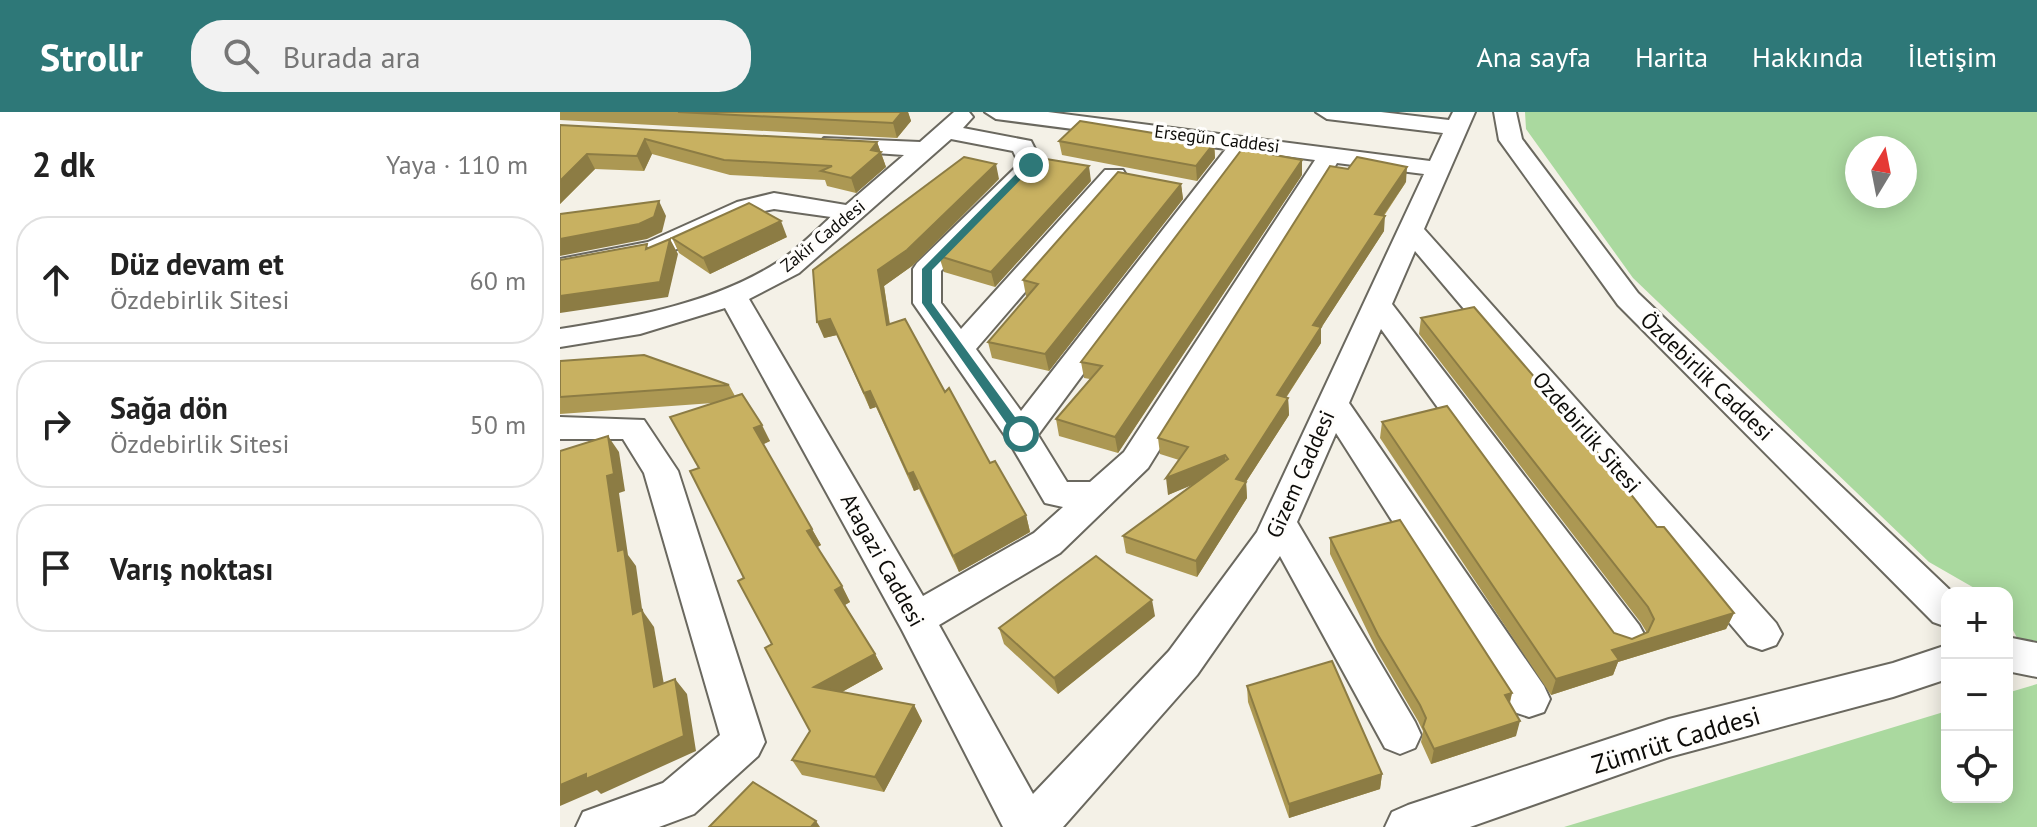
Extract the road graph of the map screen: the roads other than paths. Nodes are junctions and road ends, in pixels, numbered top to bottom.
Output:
1 (969, 112) edge
2 (996, 112) edge
3 (1327, 112) edge
4 (1505, 112) edge
5 (1460, 120) edge
6 (936, 140) junction
7 (814, 142) edge
8 (1243, 142) junction
9 (1331, 154) junction
10 (1028, 159) junction
11 (1057, 164) edge
12 (1439, 169) junction
13 (1085, 170) edge
14 (1114, 175) junction
15 (1145, 181) edge
16 (1175, 187) edge
17 (1206, 193) junction
18 (851, 213) junction
19 (1411, 230) junction
20 (560, 267) edge
21 (733, 296) junction
22 (1377, 303) junction
23 (560, 338) edge
24 (960, 349) junction
25 (1332, 402) junction
26 (560, 428) edge
27 (1021, 434) junction
28 (1095, 495) junction
29 (1279, 522) junction
30 (1941, 605) edge
31 (916, 619) junction
32 (1762, 634) dead end
33 (1625, 636) edge
34 (2013, 655) edge
35 (2037, 660) edge
36 (1941, 664) edge
37 (1529, 699) dead end
38 (1400, 735) dead end
39 (599, 827) edge
40 (1027, 827) edge
41 (1033, 827) edge
42 (1408, 827) edge

1 - 6 street, Zakir Caddesi
2 - 8 street, Ersegün Caddesi
3 - 5 street
4 - 30 street, Özdebirlik Caddesi
5 - 12 street, Gizem Caddesi
6 - 7 street
6 - 10 street
6 - 18 street, Zakir Caddesi
8 - 9 street, Ersegün Caddesi
8 - 17 street
9 - 12 street, Ersegün Caddesi
9 - 28 street
10 - 11 street
10 - 24 street
12 - 19 street, Gizem Caddesi
13 - 14 street
14 - 15 street
14 - 24 street
16 - 17 street
17 - 27 street
18 - 20 street
18 - 21 street, Zakir Caddesi
19 - 22 street, Gizem Caddesi
19 - 32 street, Ozdebirlik Sitesi
21 - 23 street, Zakir Caddesi
21 - 31 street, Atagazi Caddesi
22 - 25 street, Gizem Caddesi
22 - 33 street
24 - 27 street
25 - 29 street, Gizem Caddesi
25 - 37 street
26 - 39 street
27 - 28 street
28 - 31 street
29 - 38 street
29 - 41 street, Gizem Caddesi
31 - 40 street, Atagazi Caddesi
34 - 35 street
36 - 42 street, Zümrüt Caddesi

